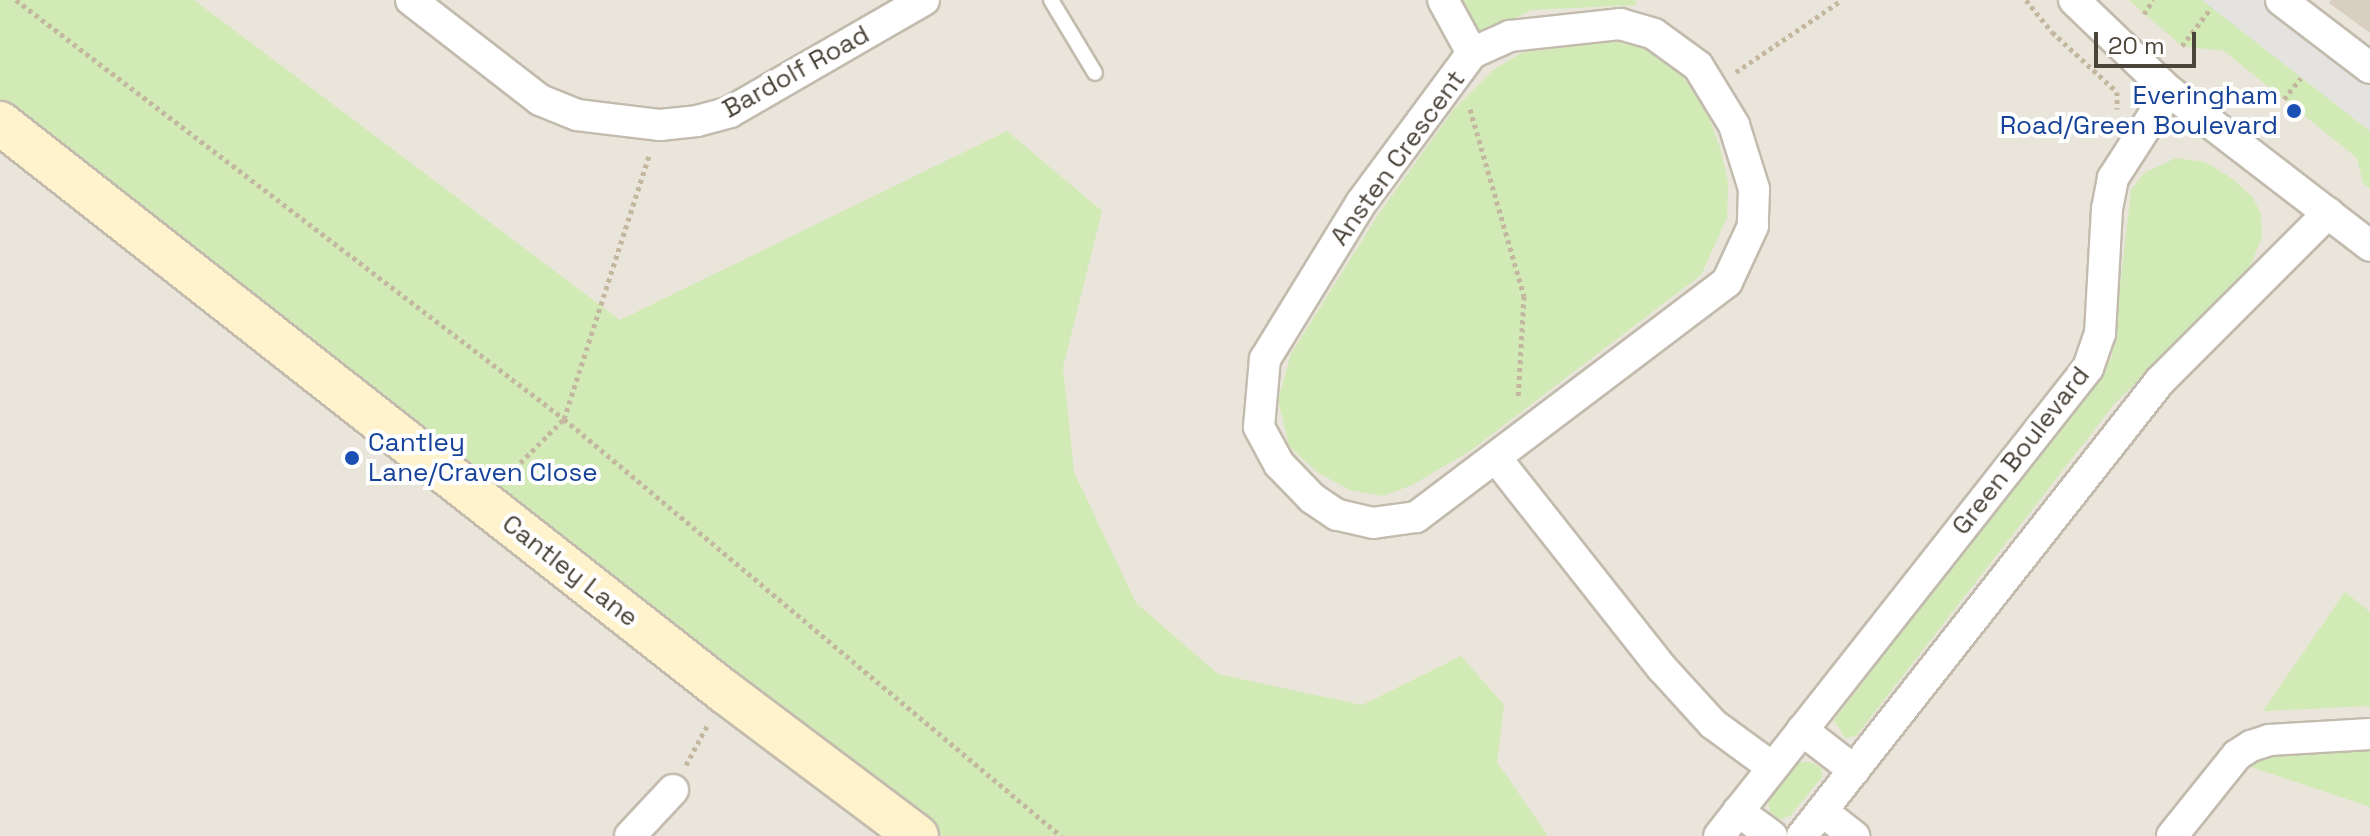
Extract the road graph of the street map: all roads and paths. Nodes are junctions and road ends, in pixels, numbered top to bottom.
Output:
1 (16, 0) edge
2 (411, 0) edge
3 (924, 0) edge
4 (1051, 0) edge
5 (1443, 0) edge
6 (1842, 0) edge
7 (2026, 0) edge
8 (2074, 0) edge
9 (2153, 0) edge
10 (2281, 0) edge
11 (2211, 8) dead end
12 (2144, 14) dead end
13 (2182, 46) dead end
14 (1466, 63) junction
15 (2370, 68) edge
16 (1095, 73) dead end
17 (2301, 78) dead end
18 (1712, 89) junction
19 (2169, 91) junction
20 (2284, 99) dead end
21 (2118, 117) dead end
22 (0, 123) edge
23 (660, 125) junction
24 (2328, 213) junction
25 (2370, 246) edge
26 (564, 419) junction
27 (1505, 451) junction
28 (482, 501) junction
29 (725, 692) junction
30 (1802, 730) junction
31 (2370, 734) edge
32 (1772, 767) junction
33 (1854, 770) junction
34 (673, 790) joint
35 (1738, 811) junction
36 (1822, 811) junction
37 (630, 836) edge
38 (917, 836) edge
39 (1061, 836) edge
40 (1719, 836) edge
41 (1772, 836) edge
42 (1802, 836) edge
43 (1854, 836) edge
44 (2172, 836) edge

1 - 26 path
2 - 23 street, Bardolf Road
3 - 23 street, Bardolf Road
4 - 16 lane
5 - 14 street
6 - 18 path
7 - 21 path
8 - 19 street
9 - 12 path
10 - 15 street
11 - 13 path
14 - 18 street, Ansten Crescent
14 - 27 path
14 - 27 street, Ansten Crescent
17 - 20 path
18 - 27 street, Ansten Crescent
19 - 24 street
19 - 30 street, Green Boulevard
22 - 28 main road, Cantley Lane
23 - 26 path
24 - 25 street
24 - 33 street
26 - 28 path
26 - 39 path
27 - 32 street
28 - 29 main road, Cantley Lane
29 - 34 path
29 - 38 main road, Cantley Lane
30 - 32 street, Green Boulevard
30 - 33 street
31 - 44 street
32 - 35 street, Green Boulevard
33 - 36 street
34 - 37 street
35 - 40 street, Green Boulevard
35 - 41 street
36 - 42 street
36 - 43 street

